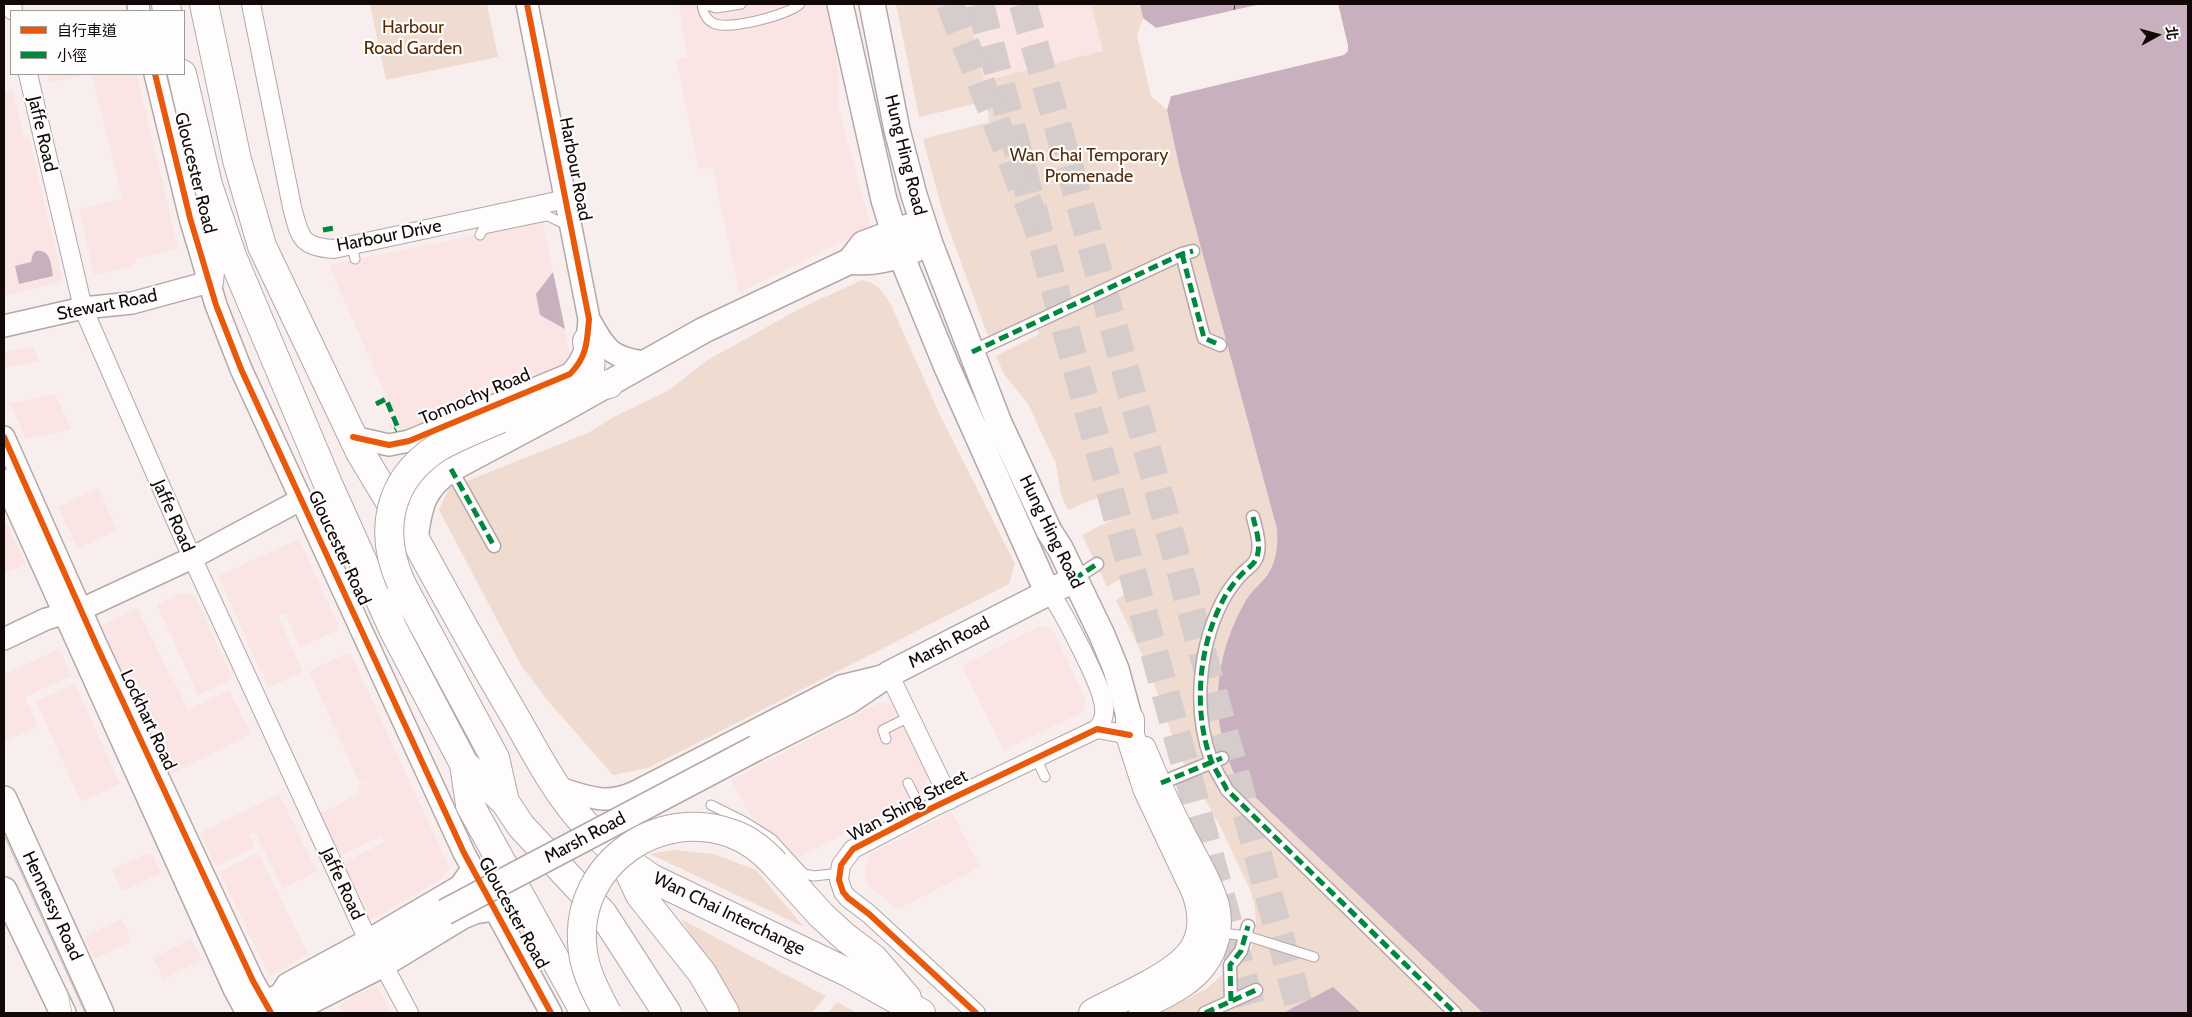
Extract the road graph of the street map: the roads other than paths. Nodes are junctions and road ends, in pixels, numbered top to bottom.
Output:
1 (204, 4) edge
2 (251, 4) edge
3 (527, 4) edge
4 (703, 4) edge
5 (741, 4) edge
6 (800, 4) edge
7 (840, 4) edge
8 (872, 4) edge
9 (28, 75) edge
10 (170, 84) edge
11 (566, 199) junction
12 (215, 210) junction
13 (572, 228) junction
14 (479, 229) junction
15 (893, 231) junction
16 (926, 233) junction
17 (901, 255) junction
18 (850, 261) junction
19 (209, 282) junction
20 (82, 308) junction
21 (4, 326) edge
22 (588, 330) junction
23 (1220, 345) dead end
24 (972, 352) junction
25 (646, 362) junction
26 (609, 384) junction
27 (555, 396) junction
28 (4, 437) edge
29 (353, 437) junction
30 (451, 469) junction
31 (4, 480) edge
32 (300, 500) junction
33 (1253, 517) dead end
34 (415, 539) junction
35 (494, 546) dead end
36 (192, 558) junction
37 (1097, 564) dead end
38 (1057, 587) junction
39 (73, 612) junction
40 (4, 639) edge
41 (889, 674) junction
42 (911, 716) junction
43 (1098, 728) junction
44 (1130, 728) junction
45 (886, 738) dead end
46 (1036, 758) junction
47 (1216, 759) junction
48 (464, 764) junction
49 (1045, 777) dead end
50 (908, 783) dead end
51 (1161, 783) junction
52 (558, 788) junction
53 (4, 799) edge
54 (950, 800) junction
55 (505, 802) junction
56 (711, 804) dead end
57 (923, 813) junction
58 (623, 859) junction
59 (472, 869) junction
60 (840, 873) junction
61 (4, 890) edge
62 (449, 893) junction
63 (494, 910) junction
64 (463, 918) junction
65 (1247, 931) junction
66 (1222, 933) junction
67 (377, 953) junction
68 (1314, 957) dead end
69 (1256, 990) dead end
70 (1231, 1001) junction
71 (267, 1009) edge
72 (920, 1012) edge
73 (63, 1013) edge
74 (101, 1013) edge
75 (409, 1013) edge
76 (551, 1013) edge
77 (585, 1013) edge
78 (607, 1013) edge
79 (667, 1013) edge
80 (725, 1013) edge
81 (976, 1013) edge
82 (1093, 1013) edge
83 (1138, 1013) edge
84 (1205, 1013) edge
85 (1455, 1013) edge

1 - 29 highway
2 - 14 street, Harbour Drive
3 - 11 street, Harbour Road
4 - 5 lane
4 - 6 lane
7 - 15 main road, Hung Hing Road
8 - 16 main road, Hung Hing Road
9 - 20 street, Jaffe Road
10 - 12 highway, Gloucester Road
10 - 19 street, Gloucester Road
11 - 13 street, Harbour Road
11 - 14 street, Harbour Drive
12 - 19 highway
12 - 48 highway, Gloucester Road
13 - 14 lane
13 - 22 street, Harbour Road
15 - 16 main road
15 - 17 main road, Hung Hing Road
15 - 18 main road
16 - 17 main road
16 - 24 main road, Hung Hing Road
17 - 18 main road
17 - 38 main road, Hung Hing Road
18 - 25 main road
19 - 20 street, Stewart Road
19 - 32 street, Gloucester Road
20 - 21 street, Stewart Road
20 - 36 street, Jaffe Road
22 - 25 street, Harbour Road
22 - 27 highway
22 - 29 street, Tonnochy Road
23 - 24 street
24 - 38 main road, Hung Hing Road
25 - 26 main road
26 - 27 highway
26 - 30 main road
27 - 55 highway, bridge
28 - 39 street, Lockhart Road
29 - 34 highway
30 - 34 main road
30 - 35 street
31 - 39 street, Lockhart Road
32 - 36 street
32 - 59 street, Gloucester Road
33 - 47 street
34 - 52 highway
36 - 39 street
36 - 67 street, Jaffe Road
37 - 38 street
38 - 41 main road, Marsh Road
38 - 43 street, Hung Hing Road
38 - 44 main road, Hung Hing Road
39 - 40 street
39 - 71 street, Lockhart Road
41 - 42 street
41 - 52 street, Marsh Road
41 - 67 main road, Marsh Road, bridge
42 - 45 lane
42 - 54 street
43 - 44 street
43 - 46 street, Wan Shing Street
44 - 51 street, Hung Hing Road
44 - 82 highway
46 - 49 lane
46 - 54 street, Wan Shing Street
47 - 51 street
47 - 85 street
48 - 55 highway, Gloucester Road
48 - 77 highway
50 - 57 lane
51 - 66 street, Hung Hing Road
52 - 58 highway, Wan Chai Interchange
53 - 74 main road, Hennessy Road
54 - 57 street, Wan Shing Street
55 - 79 highway, Gloucester Road
56 - 60 lane
57 - 60 street, Wan Shing Street
58 - 72 highway, Wan Chai Interchange
58 - 80 highway
59 - 62 street, Marsh Road
59 - 63 street, Gloucester Road
60 - 81 street
61 - 73 main road, Hennessy Road
62 - 64 street
62 - 67 street, Marsh Road
63 - 64 street, Marsh Road
63 - 76 street, Gloucester Road
64 - 67 street, Marsh Road
65 - 66 lane
65 - 68 lane
65 - 70 street
66 - 83 street, Hung Hing Road
67 - 71 main road, Marsh Road
67 - 75 street, Jaffe Road
69 - 70 street
70 - 84 street
72 - 78 highway, bridge

